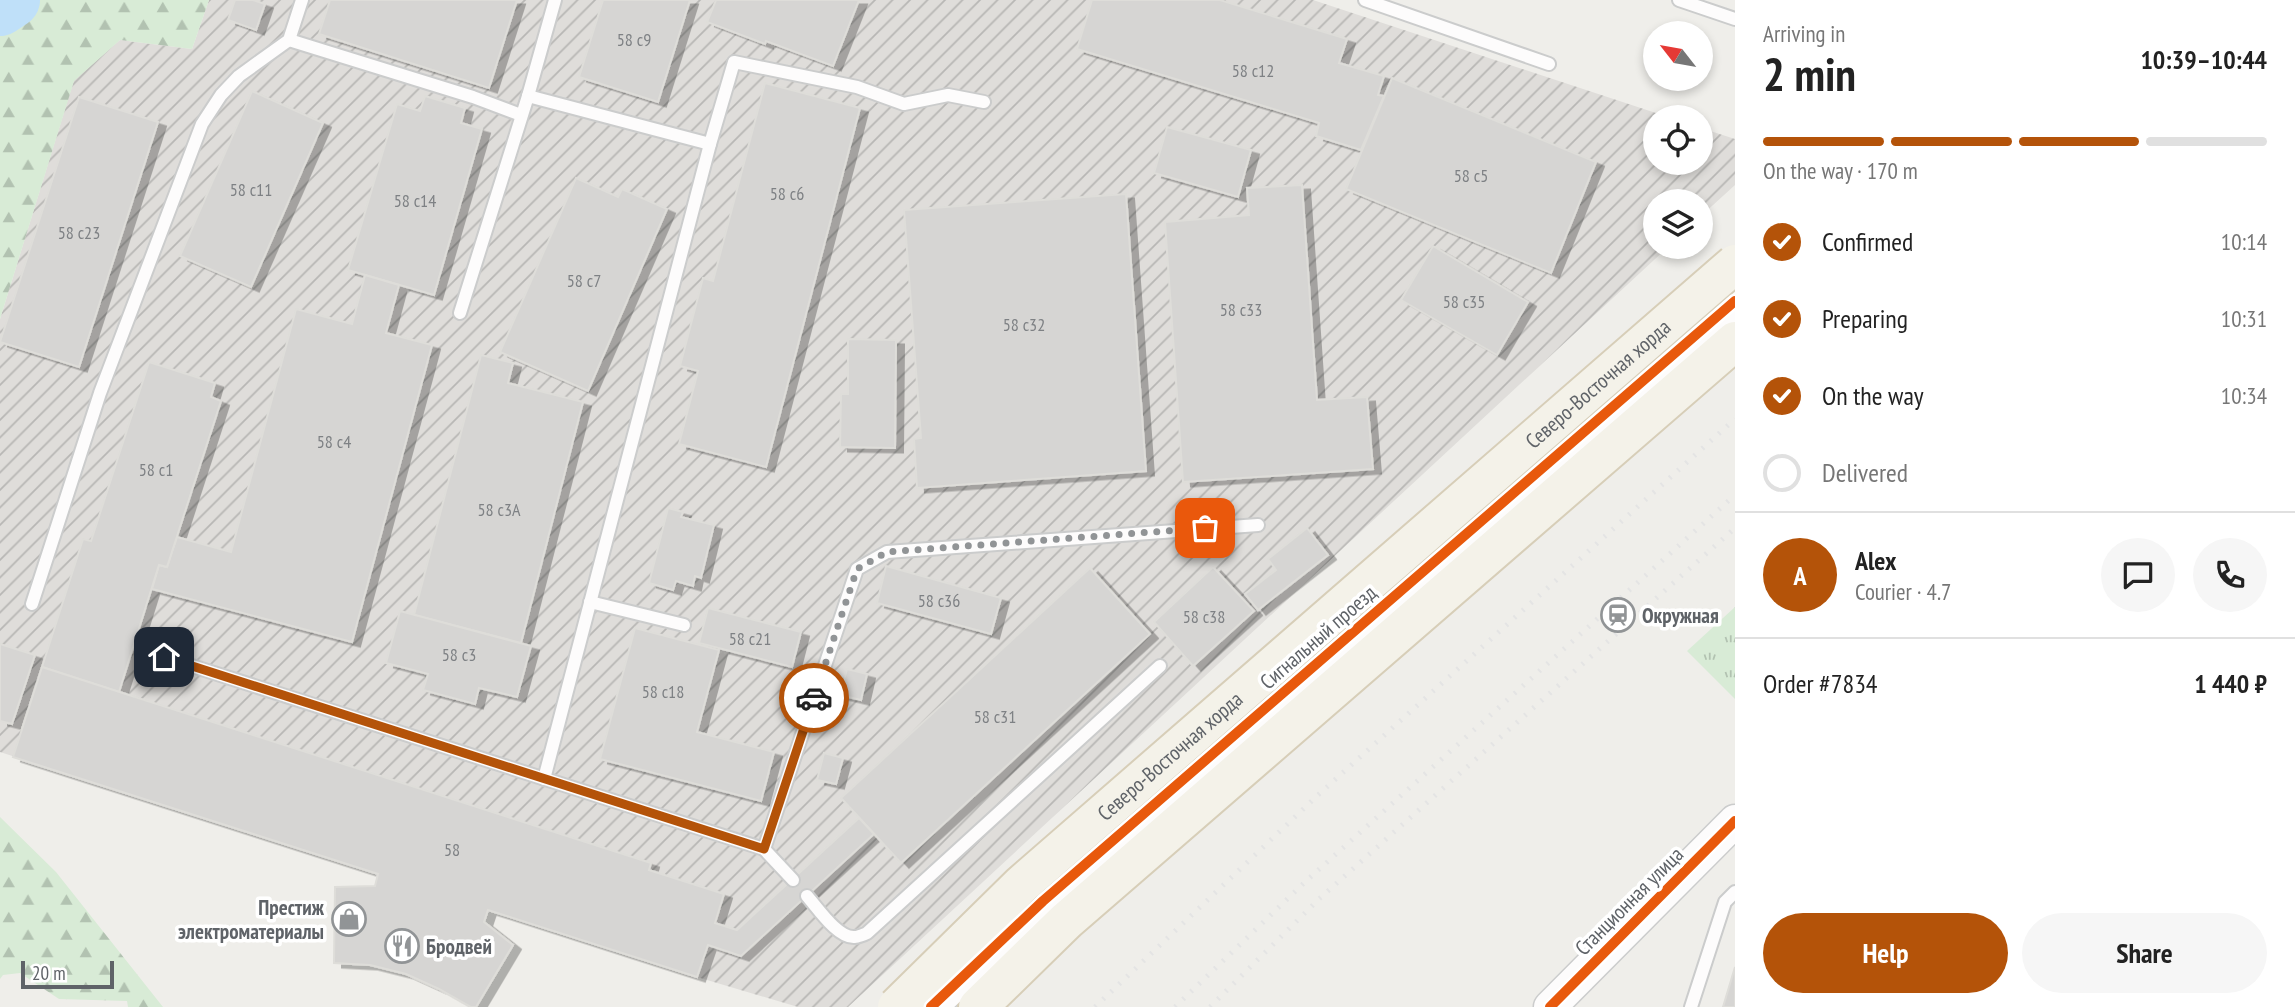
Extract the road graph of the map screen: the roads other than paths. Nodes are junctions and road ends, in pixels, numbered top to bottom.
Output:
1 (302, 0) edge
2 (555, 0) edge
3 (1365, 0) edge
4 (1679, 0) edge
5 (1735, 19) edge
6 (289, 40) junction
7 (1549, 64) dead end
8 (528, 96) junction
9 (984, 102) dead end
10 (521, 115) junction
11 (710, 144) junction
12 (1735, 264) edge
13 (1735, 301) edge
14 (460, 313) dead end
15 (1735, 341) edge
16 (1258, 524) dead end
17 (590, 603) junction
18 (32, 604) dead end
19 (684, 625) dead end
20 (164, 657) dead end
21 (1160, 666) dead end
22 (544, 779) junction
23 (1735, 821) edge
24 (764, 849) junction
25 (793, 880) dead end
26 (1735, 892) edge
27 (807, 895) dead end
28 (897, 1007) edge
29 (931, 1007) edge
30 (978, 1007) edge
31 (1550, 1007) edge
32 (1691, 1007) edge

1 - 6 lane
2 - 8 lane
3 - 7 lane
4 - 5 lane
6 - 10 lane
6 - 18 lane
8 - 10 lane
8 - 11 lane
9 - 11 lane
10 - 14 lane
11 - 17 lane
12 - 28 main road, Северо-Восточная хорда, bridge
13 - 29 street, Сигнальный проезд
15 - 30 main road
16 - 24 lane
17 - 19 lane
17 - 22 lane
20 - 22 lane
21 - 27 lane
22 - 24 lane
23 - 31 street, Станционная улица
24 - 25 lane
26 - 32 lane

